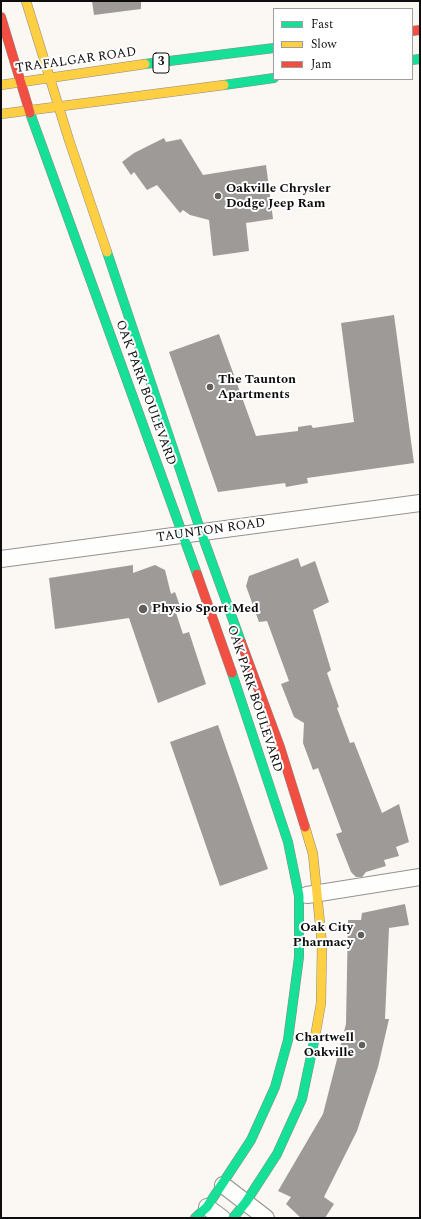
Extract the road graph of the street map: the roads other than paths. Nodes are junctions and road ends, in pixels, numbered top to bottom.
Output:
1 (26, 1) edge
2 (1, 17) edge
3 (273, 48) edge
4 (49, 78) junction
5 (273, 78) edge
6 (20, 82) junction
7 (1, 85) edge
8 (58, 106) junction
9 (28, 110) junction
10 (1, 114) edge
11 (420, 503) edge
12 (201, 532) junction
13 (182, 535) junction
14 (1, 559) edge
15 (420, 877) edge
16 (318, 893) junction
17 (299, 896) junction
18 (222, 1185) junction
19 (246, 1202) junction
20 (207, 1207) junction
21 (195, 1218) edge
22 (222, 1218) edge
23 (233, 1218) edge
24 (266, 1218) edge

1 - 4 street, OAK PARK BOULEVARD
2 - 6 street, OAK PARK BOULEVARD
3 - 4 street, TRAFALGAR ROAD / 3
4 - 6 street, TRAFALGAR ROAD / 3
4 - 8 street, OAK PARK BOULEVARD
5 - 8 street, 3
6 - 7 street, TRAFALGAR ROAD / 3
6 - 9 street, OAK PARK BOULEVARD
8 - 9 street, 3
8 - 12 street, OAK PARK BOULEVARD
9 - 10 street, 3
9 - 13 street, OAK PARK BOULEVARD
11 - 12 street, TAUNTON ROAD
12 - 13 street, TAUNTON ROAD
12 - 16 street, OAK PARK BOULEVARD
13 - 14 street, TAUNTON ROAD
13 - 17 street, OAK PARK BOULEVARD
15 - 16 street
16 - 17 street
16 - 19 street, OAK PARK BOULEVARD
17 - 18 street, OAK PARK BOULEVARD
18 - 19 street
18 - 20 street, OAK PARK BOULEVARD
19 - 23 street, OAK PARK BOULEVARD
19 - 24 street
20 - 21 street, OAK PARK BOULEVARD
20 - 22 street

